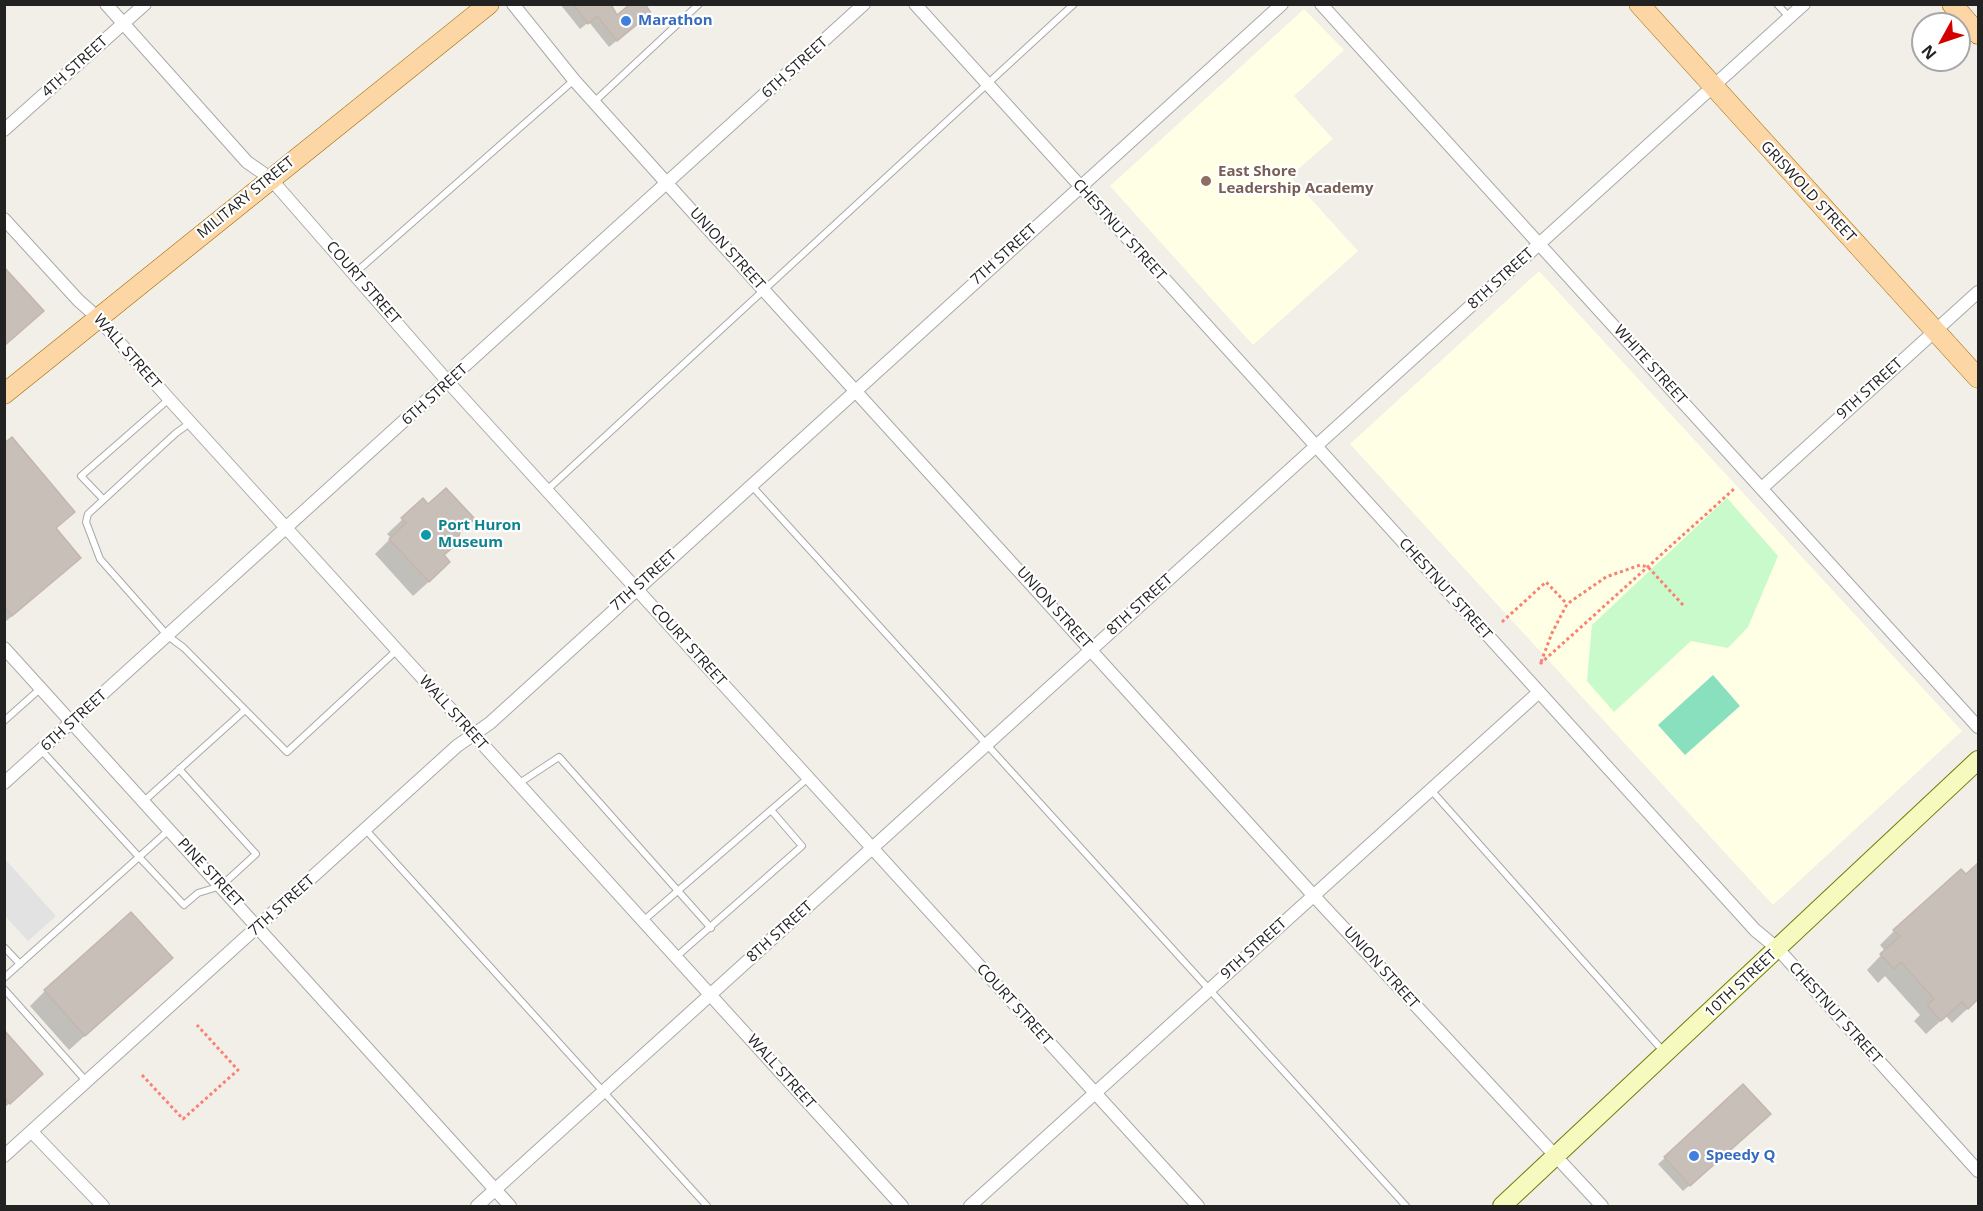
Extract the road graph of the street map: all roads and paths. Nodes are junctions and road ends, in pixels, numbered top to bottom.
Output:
1 (106, 4) edge
2 (145, 4) edge
3 (489, 4) edge
4 (513, 4) edge
5 (699, 4) edge
6 (864, 4) edge
7 (915, 4) edge
8 (1074, 4) edge
9 (1282, 4) edge
10 (1321, 4) edge
11 (1639, 4) edge
12 (1777, 4) edge
13 (1804, 4) edge
14 (1952, 4) edge
15 (1790, 18) junction
16 (123, 24) junction
17 (1978, 34) edge
18 (574, 80) junction
19 (986, 83) junction
20 (1712, 88) junction
21 (594, 102) junction
22 (4, 130) edge
23 (270, 178) junction
24 (669, 183) junction
25 (1079, 187) junction
26 (4, 219) edge
27 (1539, 245) junction
28 (356, 273) junction
29 (763, 289) junction
30 (1978, 292) edge
31 (98, 318) junction
32 (1936, 330) junction
33 (1978, 378) edge
34 (449, 383) junction
35 (856, 390) junction
36 (4, 394) edge
37 (169, 399) junction
38 (190, 423) junction
39 (1316, 447) junction
40 (750, 485) junction
41 (1762, 488) junction
42 (1734, 489) dead end
43 (547, 490) junction
44 (103, 499) junction
45 (287, 529) junction
46 (1648, 567) junction
47 (636, 588) junction
48 (1567, 604) junction
49 (1684, 606) dead end
50 (1503, 622) dead end
51 (168, 636) junction
52 (4, 648) edge
53 (1091, 649) junction
54 (397, 651) junction
55 (41, 687) junction
56 (1539, 692) junction
57 (245, 710) junction
58 (4, 721) edge
59 (72, 723) junction
60 (1978, 727) edge
61 (472, 734) junction
62 (986, 744) junction
63 (42, 751) junction
64 (1978, 760) edge
65 (179, 770) junction
66 (808, 778) junction
67 (4, 783) edge
68 (518, 784) junction
69 (1431, 790) junction
70 (144, 801) junction
71 (771, 810) junction
72 (169, 829) junction
73 (366, 830) junction
74 (872, 848) junction
75 (139, 857) junction
76 (221, 886) junction
77 (679, 890) junction
78 (1313, 895) junction
79 (643, 921) junction
80 (259, 926) junction
81 (711, 928) junction
82 (4, 947) edge
83 (1778, 949) junction
84 (676, 957) junction
85 (20, 964) junction
86 (4, 978) edge
87 (4, 989) edge
88 (1209, 990) junction
89 (711, 995) junction
90 (197, 1025) dead end
91 (1665, 1053) junction
92 (142, 1075) dead end
93 (88, 1082) junction
94 (603, 1093) junction
95 (1095, 1094) junction
96 (32, 1132) junction
97 (4, 1156) edge
98 (1554, 1158) junction
99 (1978, 1171) edge
100 (495, 1190) junction
101 (1596, 1205) edge
102 (103, 1206) edge
103 (477, 1206) edge
104 (510, 1206) edge
105 (707, 1206) edge
106 (902, 1206) edge
107 (970, 1206) edge
108 (1198, 1206) edge
109 (1406, 1206) edge
110 (1502, 1206) edge

1 - 16 street, COURT STREET
2 - 16 street, 4TH STREET
3 - 23 main road, MILITARY STREET
4 - 18 street, UNION STREET
5 - 21 lane
6 - 24 street, 6TH STREET
7 - 19 street, CHESTNUT STREET
8 - 19 lane
9 - 25 street, 7TH STREET
10 - 27 street, WHITE STREET
11 - 20 main road, GRISWOLD STREET
12 - 15 lane
13 - 15 street, 8TH STREET
14 - 17 main road
15 - 20 street, 8TH STREET
16 - 22 street, 4TH STREET
16 - 23 street, COURT STREET
18 - 21 street, UNION STREET
18 - 28 lane
19 - 25 street, CHESTNUT STREET
19 - 29 lane
20 - 27 street, 8TH STREET
20 - 32 main road, GRISWOLD STREET
21 - 24 street, UNION STREET
23 - 28 street, COURT STREET
23 - 31 main road, MILITARY STREET
24 - 29 street, UNION STREET
24 - 34 street, 6TH STREET
25 - 35 street, 7TH STREET
25 - 39 street, CHESTNUT STREET
26 - 31 street, WALL STREET
27 - 39 street, 8TH STREET
27 - 41 street, WHITE STREET
28 - 34 street, COURT STREET
29 - 35 street, UNION STREET
29 - 43 lane
30 - 32 street, 9TH STREET
31 - 36 main road, MILITARY STREET
31 - 37 street, WALL STREET
32 - 33 main road, GRISWOLD STREET
32 - 41 street, 9TH STREET
34 - 43 street, COURT STREET
34 - 45 street, 6TH STREET
35 - 40 street, 7TH STREET
35 - 53 street, UNION STREET
37 - 38 street, WALL STREET
37 - 44 lane
38 - 44 lane
38 - 45 street, WALL STREET
39 - 53 street, 8TH STREET
39 - 56 street, CHESTNUT STREET
40 - 47 street, 7TH STREET
40 - 62 lane
41 - 60 street, WHITE STREET
42 - 46 path
43 - 47 street, COURT STREET
44 - 51 lane
45 - 51 street, 6TH STREET
45 - 54 street, WALL STREET
46 - 48 path
46 - 48 path
46 - 49 path
47 - 61 street, 7TH STREET
47 - 66 street, COURT STREET
48 - 50 path
51 - 57 lane
51 - 59 street, 6TH STREET
52 - 55 street, PINE STREET
53 - 62 street, 8TH STREET
53 - 78 street, UNION STREET
54 - 57 lane
54 - 61 street, WALL STREET
55 - 58 lane
55 - 59 street, PINE STREET
56 - 69 street, 9TH STREET
56 - 83 street, CHESTNUT STREET
57 - 65 lane
59 - 63 street, 6TH STREET
59 - 70 street, PINE STREET
61 - 68 street, WALL STREET
61 - 73 street, 7TH STREET
62 - 74 street, 8TH STREET
62 - 88 lane
63 - 67 street, 6TH STREET
63 - 75 lane
64 - 83 street, 10TH STREET
65 - 70 lane
65 - 76 lane
66 - 71 lane
66 - 74 street, COURT STREET
68 - 77 lane
68 - 79 street, WALL STREET
69 - 78 street, 9TH STREET
69 - 91 lane
70 - 72 street, PINE STREET
71 - 77 lane
71 - 81 lane
72 - 75 lane
72 - 76 street, PINE STREET
73 - 80 street, 7TH STREET
73 - 94 lane
74 - 89 street, 8TH STREET
74 - 95 street, COURT STREET
75 - 76 lane
75 - 85 lane
76 - 80 street, PINE STREET
77 - 79 lane
77 - 81 lane
78 - 88 street, 9TH STREET
78 - 98 street, UNION STREET
79 - 84 street, WALL STREET
80 - 93 street, 7TH STREET
80 - 100 street, PINE STREET
81 - 84 lane
82 - 85 lane
83 - 91 street, 10TH STREET
83 - 99 street, CHESTNUT STREET
84 - 89 street, WALL STREET
85 - 86 lane
87 - 93 lane
88 - 95 street, 9TH STREET
88 - 109 lane
89 - 94 street, 8TH STREET
89 - 106 street, WALL STREET
90 - 92 path
91 - 98 street, 10TH STREET
93 - 96 street, 7TH STREET
94 - 100 street, 8TH STREET
94 - 105 lane
95 - 107 street, 9TH STREET
95 - 108 street, COURT STREET
96 - 97 street, 7TH STREET
96 - 102 street
98 - 101 street, UNION STREET
98 - 110 street, 10TH STREET
100 - 103 street, 8TH STREET
100 - 104 street, PINE STREET

